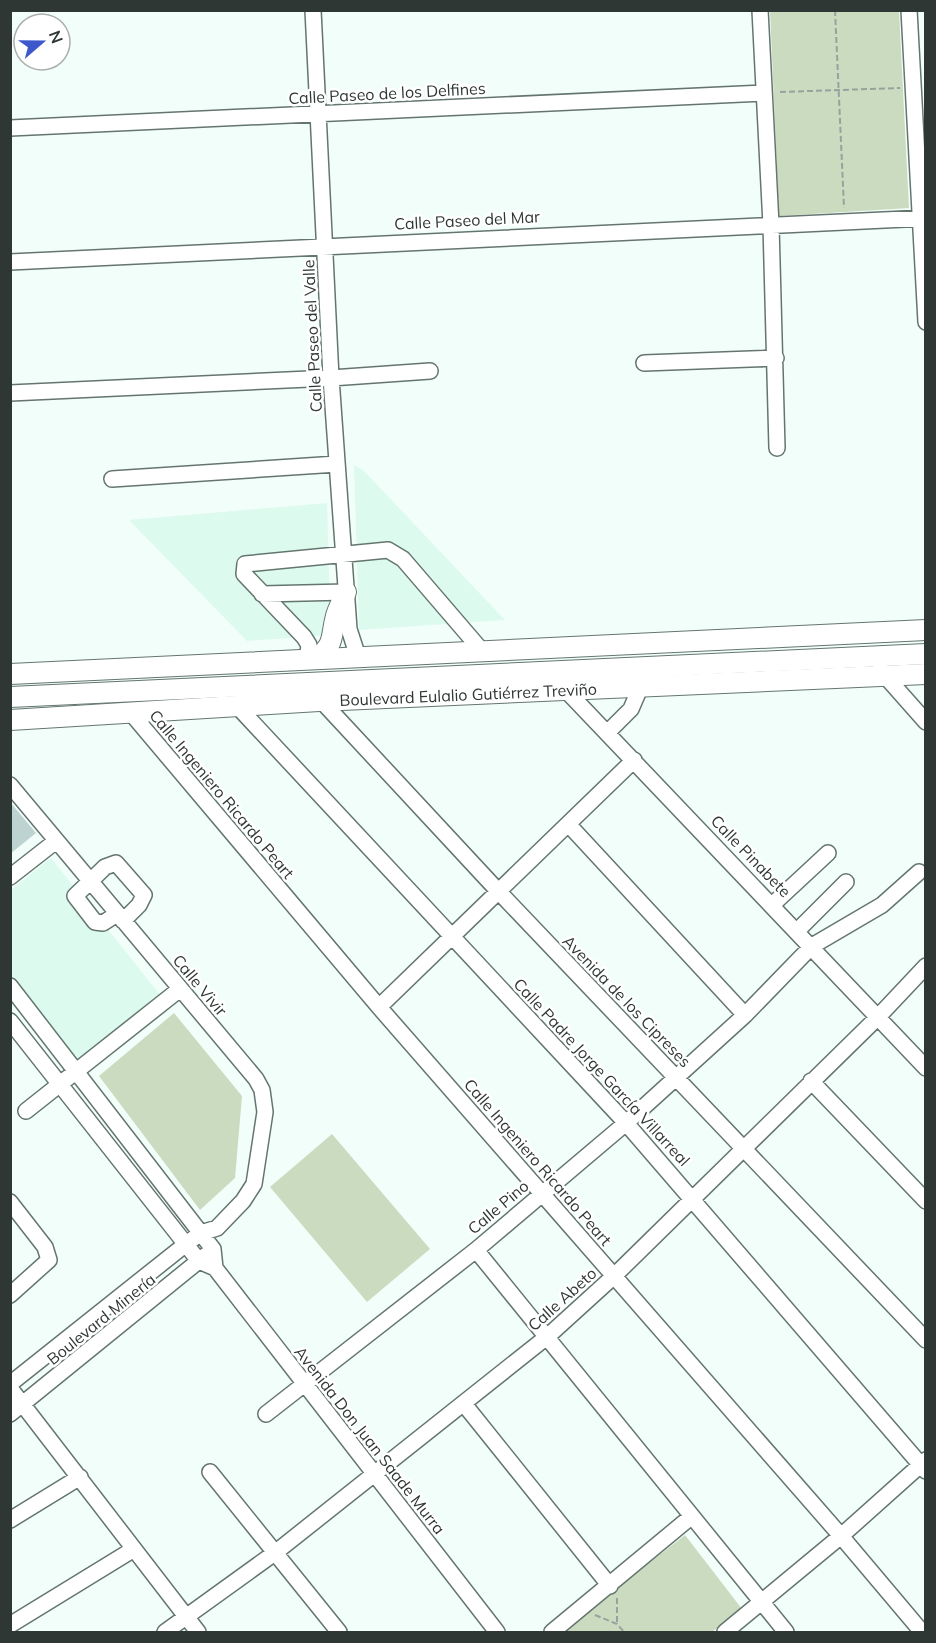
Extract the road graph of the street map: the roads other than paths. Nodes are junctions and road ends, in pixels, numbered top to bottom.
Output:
1 (313, 10) edge
2 (760, 10) edge
3 (909, 10) edge
4 (919, 87) edge
5 (764, 93) junction
6 (318, 114) junction
7 (10, 128) edge
8 (922, 218) edge
9 (771, 225) junction
10 (325, 245) junction
11 (10, 262) edge
12 (926, 322) edge
13 (776, 358) junction
14 (644, 363) dead end
15 (429, 371) dead end
16 (331, 378) junction
17 (10, 393) edge
18 (777, 448) dead end
19 (337, 464) junction
20 (112, 479) dead end
21 (344, 554) junction
22 (346, 592) junction
23 (262, 594) junction
24 (926, 630) edge
25 (482, 651) junction
26 (926, 654) edge
27 (868, 655) junction
28 (358, 657) junction
29 (311, 659) junction
30 (548, 671) junction
31 (10, 674) edge
32 (926, 674) edge
33 (885, 676) junction
34 (409, 677) junction
35 (308, 682) junction
36 (640, 688) junction
37 (568, 691) junction
38 (10, 698) edge
39 (319, 701) junction
40 (239, 708) junction
41 (131, 713) junction
42 (10, 720) edge
43 (926, 722) edge
44 (608, 732) junction
45 (634, 760) junction
46 (10, 785) edge
47 (569, 825) junction
48 (56, 841) junction
49 (828, 853) dead end
50 (919, 872) dead end
51 (10, 877) edge
52 (89, 881) junction
53 (846, 882) dead end
54 (499, 892) junction
55 (772, 905) junction
56 (120, 917) junction
57 (797, 931) junction
58 (452, 936) junction
59 (812, 946) junction
60 (926, 966) edge
61 (10, 986) edge
62 (180, 989) junction
63 (379, 1007) junction
64 (745, 1015) junction
65 (878, 1017) junction
66 (10, 1021) edge
67 (926, 1068) edge
68 (78, 1071) junction
69 (676, 1078) junction
70 (811, 1081) junction
71 (61, 1084) junction
72 (26, 1111) dead end
73 (626, 1123) junction
74 (742, 1147) junction
75 (541, 1194) junction
76 (692, 1198) junction
77 (926, 1201) edge
78 (10, 1202) edge
79 (217, 1228) junction
80 (201, 1233) junction
81 (186, 1244) junction
82 (213, 1250) junction
83 (476, 1250) junction
84 (199, 1262) junction
85 (215, 1268) junction
86 (614, 1276) junction
87 (10, 1295) edge
88 (548, 1336) junction
89 (926, 1340) edge
90 (303, 1385) junction
91 (10, 1386) edge
92 (24, 1404) junction
93 (464, 1404) junction
94 (10, 1414) edge
95 (266, 1414) dead end
96 (924, 1465) edge
97 (210, 1472) dead end
98 (373, 1474) junction
99 (80, 1477) junction
100 (692, 1516) junction
101 (10, 1520) edge
102 (841, 1536) junction
103 (134, 1549) junction
104 (276, 1552) junction
105 (613, 1583) junction
106 (762, 1603) junction
107 (187, 1619) junction
108 (10, 1625) edge
109 (165, 1632) edge
110 (198, 1632) edge
111 (339, 1632) edge
112 (497, 1632) edge
113 (552, 1632) edge
114 (725, 1632) edge
115 (786, 1632) edge
116 (922, 1632) edge

1 - 6 street, Calle Paseo del Valle
2 - 5 street
3 - 4 street
4 - 8 street
5 - 6 street, Calle Paseo de los Delfines
5 - 9 street
6 - 7 street, Calle Paseo de los Delfines
6 - 10 street, Calle Paseo del Valle
8 - 9 street, Calle Paseo del Mar
8 - 12 street
9 - 10 street, Calle Paseo del Mar
9 - 13 street
10 - 11 street, Calle Paseo del Mar
10 - 16 street, Calle Paseo del Valle
13 - 14 street
13 - 18 street
15 - 16 street
16 - 17 street
16 - 19 street, Calle Paseo del Valle
19 - 20 street
19 - 21 street, Calle Paseo del Valle
21 - 22 street, Calle Paseo del Valle
21 - 23 street
21 - 25 street
22 - 23 street
22 - 28 street, Calle Paseo del Valle
22 - 29 main road
23 - 29 street
24 - 25 main road
25 - 28 main road
26 - 27 main road, Boulevard Eulalio Gutiérrez Treviño
27 - 30 main road, Boulevard Eulalio Gutiérrez Treviño
27 - 33 street
28 - 29 main road
28 - 34 main road
29 - 31 main road
30 - 34 main road, Boulevard Eulalio Gutiérrez Treviño
30 - 37 street, Calle Pinabete
32 - 33 main road, Boulevard Eulalio Gutiérrez Treviño
33 - 36 main road, Boulevard Eulalio Gutiérrez Treviño
33 - 43 street
34 - 35 main road, Boulevard Eulalio Gutiérrez Treviño
35 - 38 main road, Boulevard Eulalio Gutiérrez Treviño
35 - 39 street, Avenida de los Cipreses
36 - 37 main road, Boulevard Eulalio Gutiérrez Treviño
36 - 44 street
37 - 39 main road, Boulevard Eulalio Gutiérrez Treviño
37 - 44 street, Calle Pinabete
39 - 40 main road, Boulevard Eulalio Gutiérrez Treviño
39 - 54 street, Avenida de los Cipreses
40 - 41 main road, Boulevard Eulalio Gutiérrez Treviño
40 - 58 street, Calle Padre Jorge García Villarreal
41 - 42 main road, Boulevard Eulalio Gutiérrez Treviño
41 - 63 street, Calle Ingeniero Ricardo Peart
44 - 45 street, Calle Pinabete
45 - 47 street
45 - 55 street, Calle Pinabete
46 - 48 street, Calle Vivir
47 - 54 street
47 - 64 street
48 - 51 street
48 - 52 street, Calle Vivir
49 - 55 street
50 - 59 street, Calle Pino
52 - 56 street, Calle Vivir
52 - 56 street
52 - 56 street
53 - 57 street
54 - 58 street
54 - 69 street, Avenida de los Cipreses
55 - 57 street, Calle Pinabete
56 - 62 street, Calle Vivir
57 - 59 street, Calle Pinabete
58 - 63 street
58 - 73 street, Calle Padre Jorge García Villarreal
59 - 64 street, Calle Pino
59 - 65 street, Calle Pinabete
60 - 65 street, Calle Abeto
61 - 68 street
62 - 68 street
62 - 79 street, Calle Vivir
63 - 75 street, Calle Ingeniero Ricardo Peart
64 - 69 street, Calle Pino
65 - 67 street, Calle Pinabete
65 - 70 street, Calle Abeto
66 - 71 street
68 - 71 street
68 - 80 street
69 - 73 street, Calle Pino
69 - 74 street, Avenida de los Cipreses
70 - 74 street, Calle Abeto
70 - 77 street
71 - 72 street
71 - 81 street
73 - 75 street, Calle Pino
73 - 76 street, Calle Padre Jorge García Villarreal
74 - 76 street, Calle Abeto
74 - 89 street, Avenida de los Cipreses
75 - 83 street, Calle Pino
75 - 86 street, Calle Ingeniero Ricardo Peart
76 - 86 street, Calle Abeto
76 - 96 street, Calle Padre Jorge García Villarreal
78 - 87 street
79 - 80 street, Calle Vivir
79 - 82 street
80 - 81 street, Boulevard Minería
80 - 82 street
81 - 84 street
81 - 91 street, Boulevard Minería
82 - 84 street, Boulevard Minería
82 - 85 street
83 - 88 street
83 - 90 street, Calle Pino
84 - 85 street
84 - 92 street, Boulevard Minería
85 - 90 street, Avenida Don Juan Saade Murra
86 - 88 street, Calle Abeto
86 - 102 street, Calle Ingeniero Ricardo Peart
88 - 93 street, Calle Abeto
88 - 100 street
90 - 95 street, Calle Pino
90 - 98 street, Avenida Don Juan Saade Murra
91 - 92 street
92 - 94 street, Boulevard Minería
92 - 99 street
93 - 98 street, Calle Abeto
93 - 105 street
96 - 102 street
97 - 104 street
98 - 104 street, Calle Abeto
98 - 112 street, Avenida Don Juan Saade Murra
99 - 101 street
99 - 103 street
100 - 105 street
100 - 106 street
102 - 106 street
102 - 116 street, Calle Ingeniero Ricardo Peart
103 - 107 street
103 - 108 street
104 - 107 street, Calle Abeto
104 - 111 street
105 - 113 street
106 - 114 street
106 - 115 street
107 - 109 street, Calle Abeto
107 - 110 street

